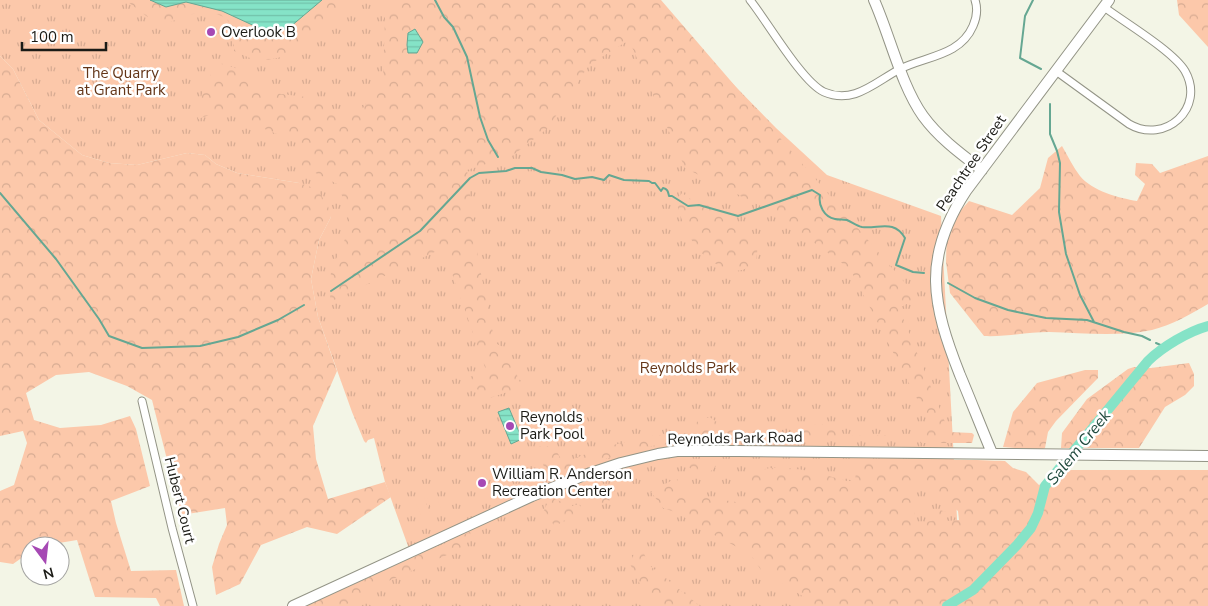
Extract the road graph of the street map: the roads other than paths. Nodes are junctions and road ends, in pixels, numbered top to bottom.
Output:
1 (750, 0) edge
2 (874, 0) edge
3 (975, 0) edge
4 (1107, 4) edge
5 (901, 69) junction
6 (1056, 71) junction
7 (982, 170) junction
8 (142, 401) dead end
9 (992, 453) junction
10 (1208, 456) edge
11 (193, 606) edge
12 (293, 606) edge

1 - 5 street
2 - 5 main road
3 - 5 street
4 - 6 main road, Peachtree Street
4 - 6 street
5 - 7 main road
6 - 7 main road, Peachtree Street
7 - 9 main road, Peachtree Street
8 - 11 street, Hubert Court
9 - 10 main road, Reynolds Park Road
9 - 12 main road, Reynolds Park Road

